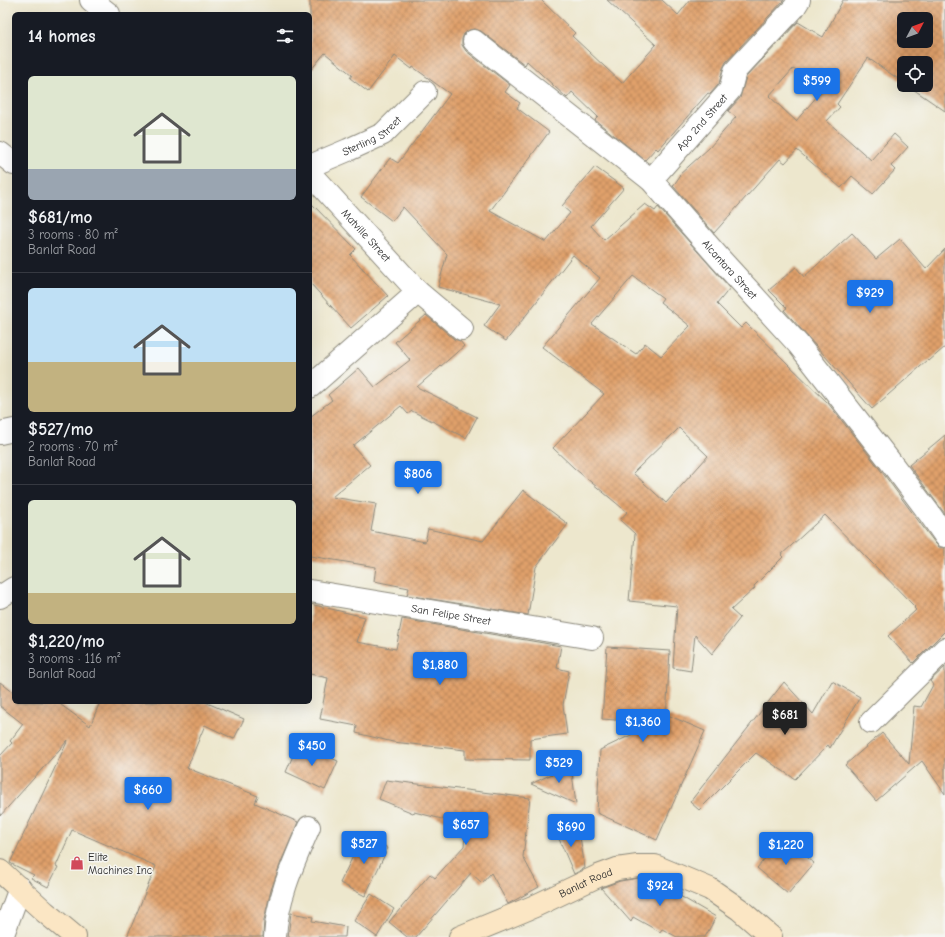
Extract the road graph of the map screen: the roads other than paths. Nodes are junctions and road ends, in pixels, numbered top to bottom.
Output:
1 (91, 0) edge
2 (796, 4) edge
3 (106, 12) edge
4 (474, 41) dead end
5 (424, 92) dead end
6 (0, 153) edge
7 (12, 162) edge
8 (312, 172) edge
9 (651, 180) junction
10 (418, 292) junction
11 (462, 329) dead end
12 (312, 385) edge
13 (12, 430) edge
14 (0, 433) edge
15 (945, 536) edge
16 (312, 591) edge
17 (592, 638) dead end
18 (945, 649) edge
19 (871, 722) dead end
20 (309, 827) dead end
21 (0, 871) edge
22 (20, 888) junction
23 (2, 937) edge
24 (75, 937) edge
25 (275, 937) edge
26 (460, 937) edge
27 (771, 937) edge

1 - 3 street
2 - 9 street, Apo 2nd Street
4 - 9 street, Alcantara Street
5 - 8 street, Sterling Street
6 - 7 street
8 - 10 street, Matville Street
9 - 15 street, Alcantara Street
10 - 11 street, Matville Street
10 - 12 street
13 - 14 street
16 - 17 street, San Felipe Street
18 - 19 street
20 - 25 street
21 - 22 street
22 - 23 street
22 - 24 street
26 - 27 street, Banlat Road

